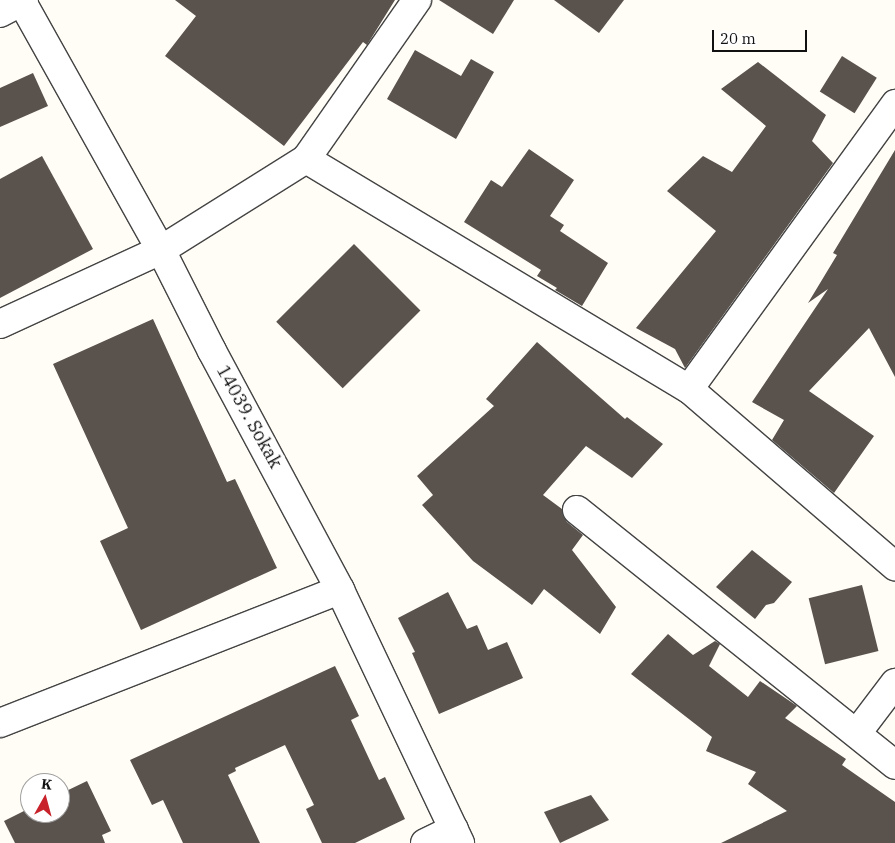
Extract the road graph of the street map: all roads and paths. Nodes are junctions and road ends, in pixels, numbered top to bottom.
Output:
1 (417, 0) edge
2 (17, 4) edge
3 (895, 104) edge
4 (306, 159) junction
5 (161, 250) junction
6 (0, 324) edge
7 (689, 389) junction
8 (577, 510) dead end
9 (895, 566) edge
10 (340, 590) junction
11 (895, 684) edge
12 (0, 723) edge
13 (857, 733) junction
14 (895, 765) edge
15 (457, 836) edge
16 (426, 843) edge

1 - 4 street
2 - 5 street, 14039. Sokak
3 - 7 street
4 - 5 street
4 - 7 street
5 - 6 street
5 - 10 street, 14039. Sokak
7 - 9 street
8 - 13 street
10 - 12 street
10 - 15 street, 14039. Sokak
11 - 13 street
13 - 14 street
15 - 16 street

